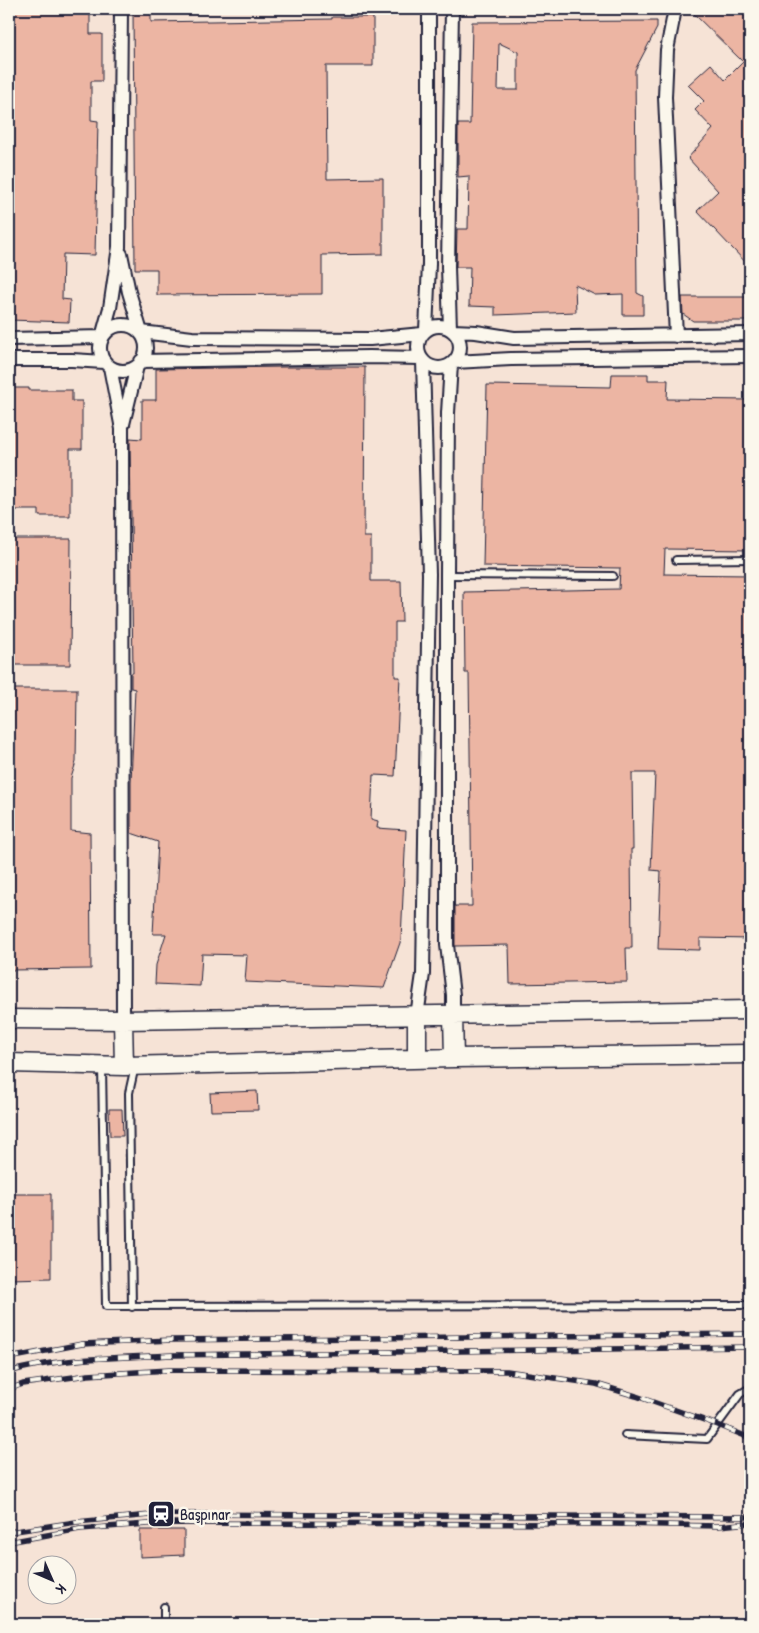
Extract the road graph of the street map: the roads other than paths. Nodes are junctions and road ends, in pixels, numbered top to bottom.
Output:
1 (121, 9) edge
2 (429, 9) edge
3 (452, 9) edge
4 (675, 9) edge
5 (450, 152) junction
6 (429, 153) junction
7 (119, 247) junction
8 (452, 330) junction
9 (141, 332) junction
10 (424, 332) junction
11 (750, 334) edge
12 (676, 336) junction
13 (102, 337) junction
14 (9, 338) edge
15 (750, 356) edge
16 (9, 360) edge
17 (422, 360) junction
18 (453, 363) junction
19 (107, 364) junction
20 (139, 364) junction
21 (122, 429) junction
22 (750, 559) edge
23 (676, 560) dead end
24 (429, 574) junction
25 (447, 575) junction
26 (612, 576) dead end
27 (750, 1010) edge
28 (417, 1016) junction
29 (453, 1016) junction
30 (9, 1019) edge
31 (123, 1020) junction
32 (750, 1054) edge
33 (454, 1058) junction
34 (417, 1059) junction
35 (9, 1063) edge
36 (102, 1066) junction
37 (129, 1066) junction
38 (750, 1305) edge
39 (132, 1307) junction
40 (750, 1388) edge
41 (625, 1435) dead end
42 (164, 1608) dead end
43 (164, 1624) edge

1 - 7 street
2 - 6 street
3 - 5 street
4 - 12 street
5 - 6 street
5 - 8 street
6 - 10 street
7 - 9 street
7 - 13 street
8 - 10 street
8 - 12 street
8 - 18 street
9 - 10 street
9 - 13 street
9 - 20 street
10 - 17 street
11 - 12 street
13 - 14 street
13 - 19 street
15 - 18 street
16 - 19 street
17 - 18 street
17 - 20 street
17 - 24 street
18 - 25 street
19 - 20 street
19 - 21 street
20 - 21 street
21 - 31 street
22 - 23 lane
24 - 25 street
24 - 28 street
25 - 26 lane
25 - 29 street
27 - 29 street
28 - 29 street
28 - 31 street
28 - 34 street
29 - 33 street
30 - 31 street
31 - 37 street
32 - 33 street
33 - 34 street
34 - 37 street
35 - 36 street
36 - 37 street
36 - 39 lane
37 - 39 lane
38 - 39 lane
40 - 41 lane
42 - 43 lane

